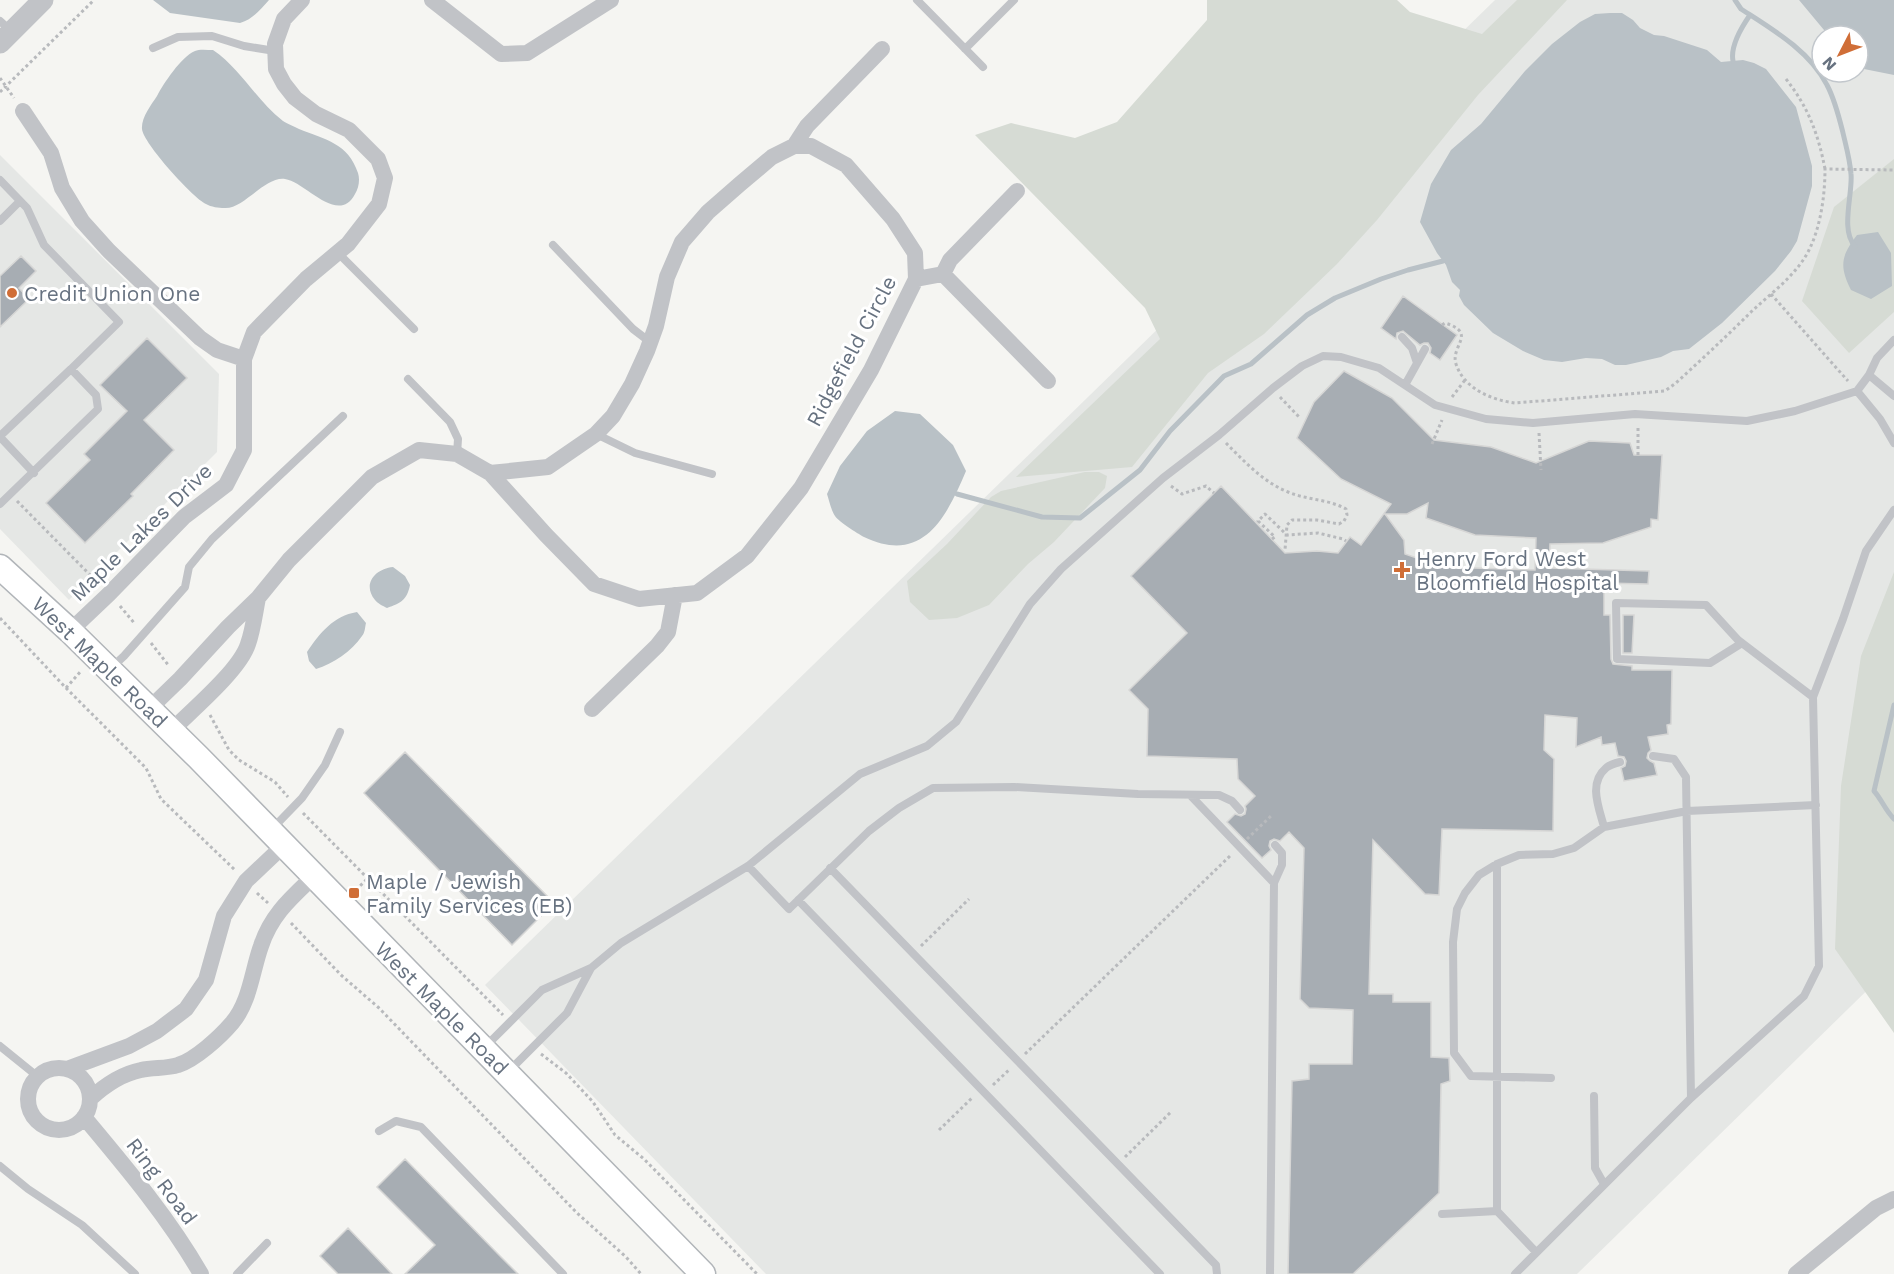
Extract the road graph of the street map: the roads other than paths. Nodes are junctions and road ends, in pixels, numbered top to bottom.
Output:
1 (43, 0) edge
2 (302, 0) edge
3 (432, 0) edge
4 (611, 0) edge
5 (917, 0) edge
6 (1014, 0) edge
7 (4, 32) edge
8 (153, 48) dead end
9 (965, 48) junction
10 (882, 49) dead end
11 (275, 51) junction
12 (983, 67) dead end
13 (22, 111) road end
14 (794, 146) junction
15 (0, 180) edge
16 (1017, 191) dead end
17 (20, 201) junction
18 (0, 221) edge
19 (553, 245) dead end
20 (338, 253) junction
21 (943, 274) junction
22 (916, 279) junction
23 (414, 329) dead end
24 (1407, 338) dead end
25 (1894, 340) edge
26 (650, 342) junction
27 (1425, 349) dead end
28 (244, 359) junction
29 (1417, 363) junction
30 (71, 369) junction
31 (1869, 375) junction
32 (408, 379) dead end
33 (1048, 381) dead end
34 (1405, 385) junction
35 (1857, 391) junction
36 (1894, 396) edge
37 (343, 416) dead end
38 (596, 434) junction
39 (0, 437) edge
40 (1894, 443) edge
41 (458, 454) junction
42 (34, 473) junction
43 (490, 473) junction
44 (712, 474) dead end
45 (0, 504) edge
46 (1894, 510) edge
47 (0, 567) edge
48 (675, 595) junction
49 (258, 598) junction
50 (70, 631) junction
51 (1742, 643) junction
52 (110, 670) junction
53 (1814, 697) junction
54 (149, 709) junction
55 (591, 709) dead end
56 (171, 731) junction
57 (340, 732) dead end
58 (1653, 756) dead end
59 (1620, 762) dead end
60 (1191, 796) junction
61 (1816, 805) junction
62 (1240, 810) dead end
63 (1687, 811) junction
64 (1604, 827) junction
65 (276, 838) junction
66 (1275, 846) dead end
67 (1497, 864) junction
68 (748, 866) junction
69 (830, 868) junction
70 (313, 877) junction
71 (1274, 883) junction
72 (798, 900) junction
73 (591, 968) junction
74 (0, 1046) edge
75 (483, 1049) junction
76 (67, 1068) junction
77 (507, 1074) junction
78 (37, 1076) junction
79 (1498, 1078) junction
80 (1551, 1078) dead end
81 (1594, 1096) dead end
82 (1691, 1098) junction
83 (90, 1099) junction
84 (84, 1118) junction
85 (379, 1131) dead end
86 (0, 1166) edge
87 (1604, 1184) junction
88 (1894, 1199) edge
89 (1497, 1211) junction
90 (1442, 1214) dead end
91 (267, 1243) dead end
92 (1536, 1252) junction
93 (135, 1274) edge
94 (201, 1274) edge
95 (237, 1274) edge
96 (564, 1274) edge
97 (703, 1274) edge
98 (1160, 1274) edge
99 (1217, 1274) edge
100 (1270, 1274) edge
101 (1515, 1274) edge
102 (1796, 1274) edge

1 - 7 street
2 - 11 street, Maple Lakes Drive
3 - 4 street
5 - 9 lane
6 - 9 lane
8 - 11 lane
9 - 12 lane
10 - 14 street
11 - 20 street, Maple Lakes Drive
13 - 28 street
14 - 22 street, Ridgefield Circle
14 - 26 street
15 - 17 lane
16 - 21 street
17 - 18 lane
17 - 30 lane
19 - 26 lane
20 - 23 lane
20 - 28 street, Maple Lakes Drive
21 - 22 street
21 - 33 street
22 - 48 street, Ridgefield Circle
24 - 29 lane
25 - 31 lane
26 - 38 street
27 - 29 lane
28 - 50 street, Maple Lakes Drive
29 - 34 lane
30 - 39 lane
30 - 42 lane
31 - 35 lane
31 - 36 lane
32 - 41 lane
34 - 35 lane
34 - 68 lane
35 - 40 lane
37 - 52 lane
38 - 43 street
38 - 44 lane
39 - 42 lane
41 - 43 street, Ridgefield Circle
41 - 49 street, Ridgefield Circle
42 - 45 lane
43 - 48 street, Ridgefield Circle
46 - 53 lane
47 - 50 main road, West Maple Road
48 - 55 street
49 - 54 street, Ridgefield Circle
49 - 56 street, Ridgefield Circle
50 - 52 main road, West Maple Road
51 - 51 lane
51 - 53 lane
52 - 54 main road, West Maple Road
53 - 61 lane
54 - 56 main road, West Maple Road
56 - 65 main road, West Maple Road
57 - 65 lane
58 - 63 lane
59 - 64 lane
60 - 62 lane
60 - 69 lane
60 - 71 lane
61 - 63 lane
61 - 82 lane
63 - 64 lane
63 - 82 lane
64 - 67 lane
65 - 70 main road, West Maple Road
65 - 76 street
66 - 71 lane
67 - 79 lane
67 - 79 lane
68 - 72 lane
68 - 73 lane
69 - 72 lane
69 - 99 lane
70 - 75 main road, West Maple Road
70 - 83 street
71 - 100 lane
72 - 98 lane
73 - 75 lane
73 - 77 lane
74 - 78 lane
75 - 77 main road, West Maple Road
76 - 78 street
76 - 83 street
77 - 97 main road, West Maple Road
78 - 84 street
79 - 80 lane
79 - 89 lane
81 - 87 lane
82 - 87 lane
83 - 84 street
84 - 94 street, Ring Road
85 - 96 lane
86 - 93 lane
87 - 92 lane
88 - 102 street
89 - 90 lane
89 - 92 lane
91 - 95 lane
92 - 101 lane

